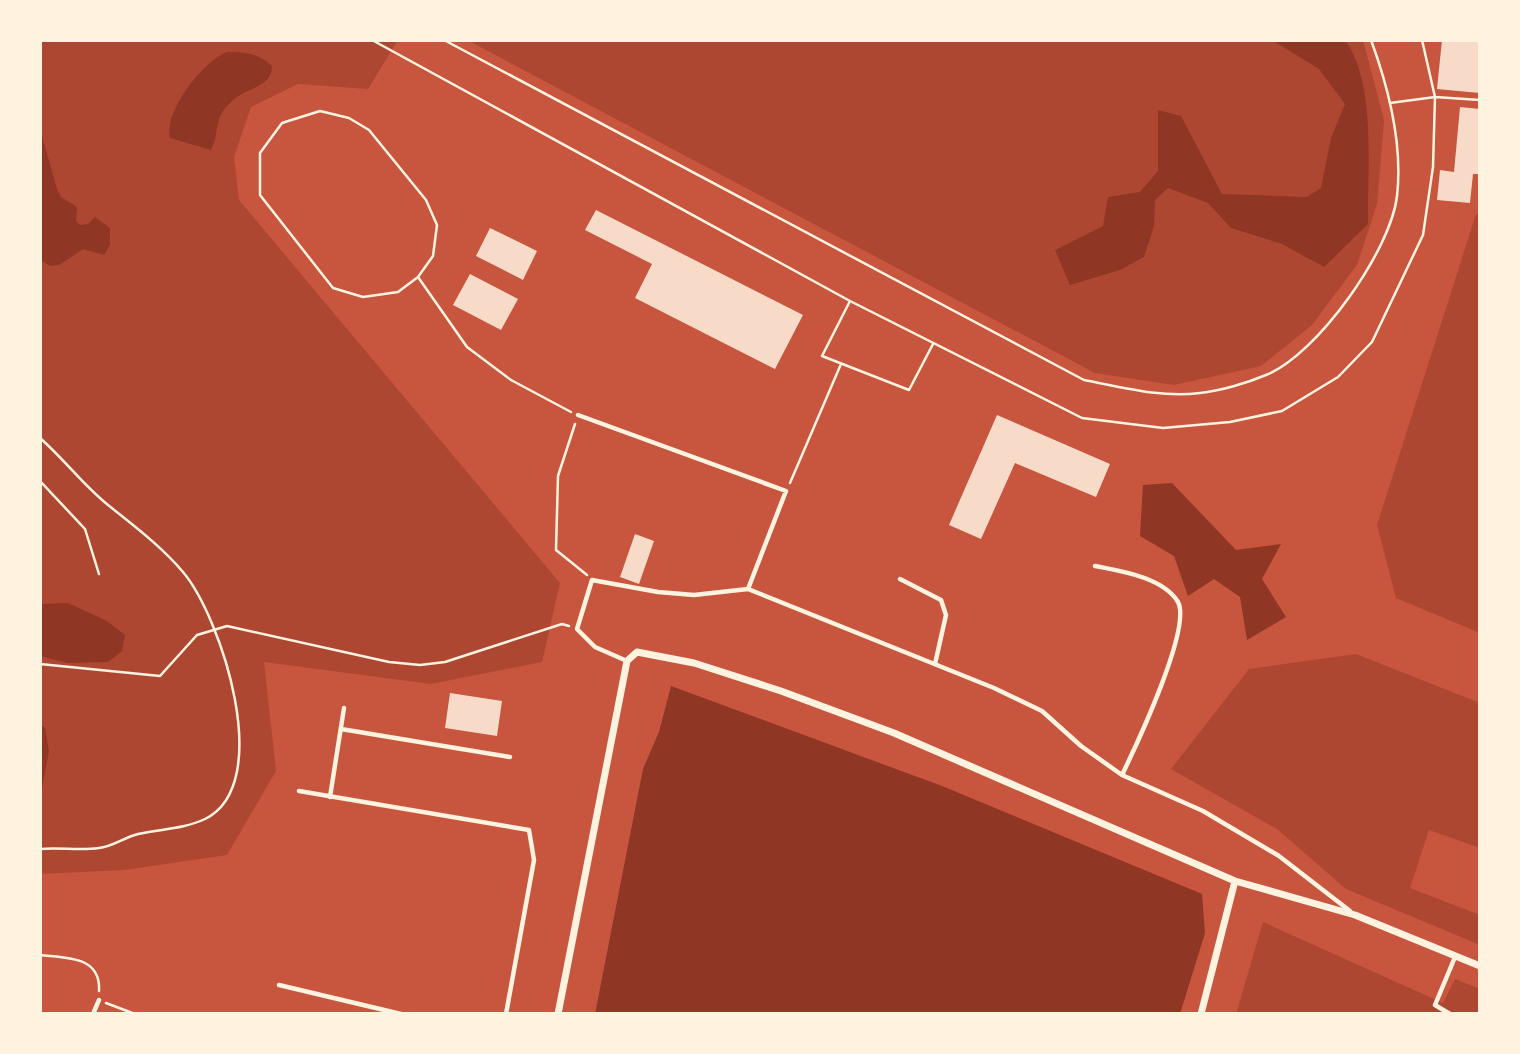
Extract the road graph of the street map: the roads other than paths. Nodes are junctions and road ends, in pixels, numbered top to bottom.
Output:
1 (578, 415) road end
2 (1095, 566) dead end
3 (900, 579) dead end
4 (748, 589) junction
5 (626, 661) junction
6 (935, 664) junction
7 (344, 708) dead end
8 (341, 729) junction
9 (510, 757) dead end
10 (1122, 775) junction
11 (299, 791) dead end
12 (330, 797) junction
13 (1236, 881) junction
14 (1355, 915) junction
15 (1456, 956) junction
16 (1480, 966) edge
17 (279, 985) dead end
18 (99, 1000) road end
19 (93, 1014) edge
20 (401, 1014) edge
21 (506, 1014) edge
22 (558, 1014) edge
23 (1201, 1014) edge
24 (1450, 1014) edge

1 - 4 lane
2 - 10 lane
3 - 6 lane
4 - 5 lane
4 - 6 lane
5 - 13 street
5 - 22 street
6 - 10 lane
7 - 8 lane
8 - 9 lane
8 - 12 lane
10 - 14 lane
11 - 12 lane
12 - 21 lane
13 - 14 street
13 - 23 street
14 - 15 street
15 - 16 street
15 - 24 lane
17 - 20 lane
18 - 19 lane

